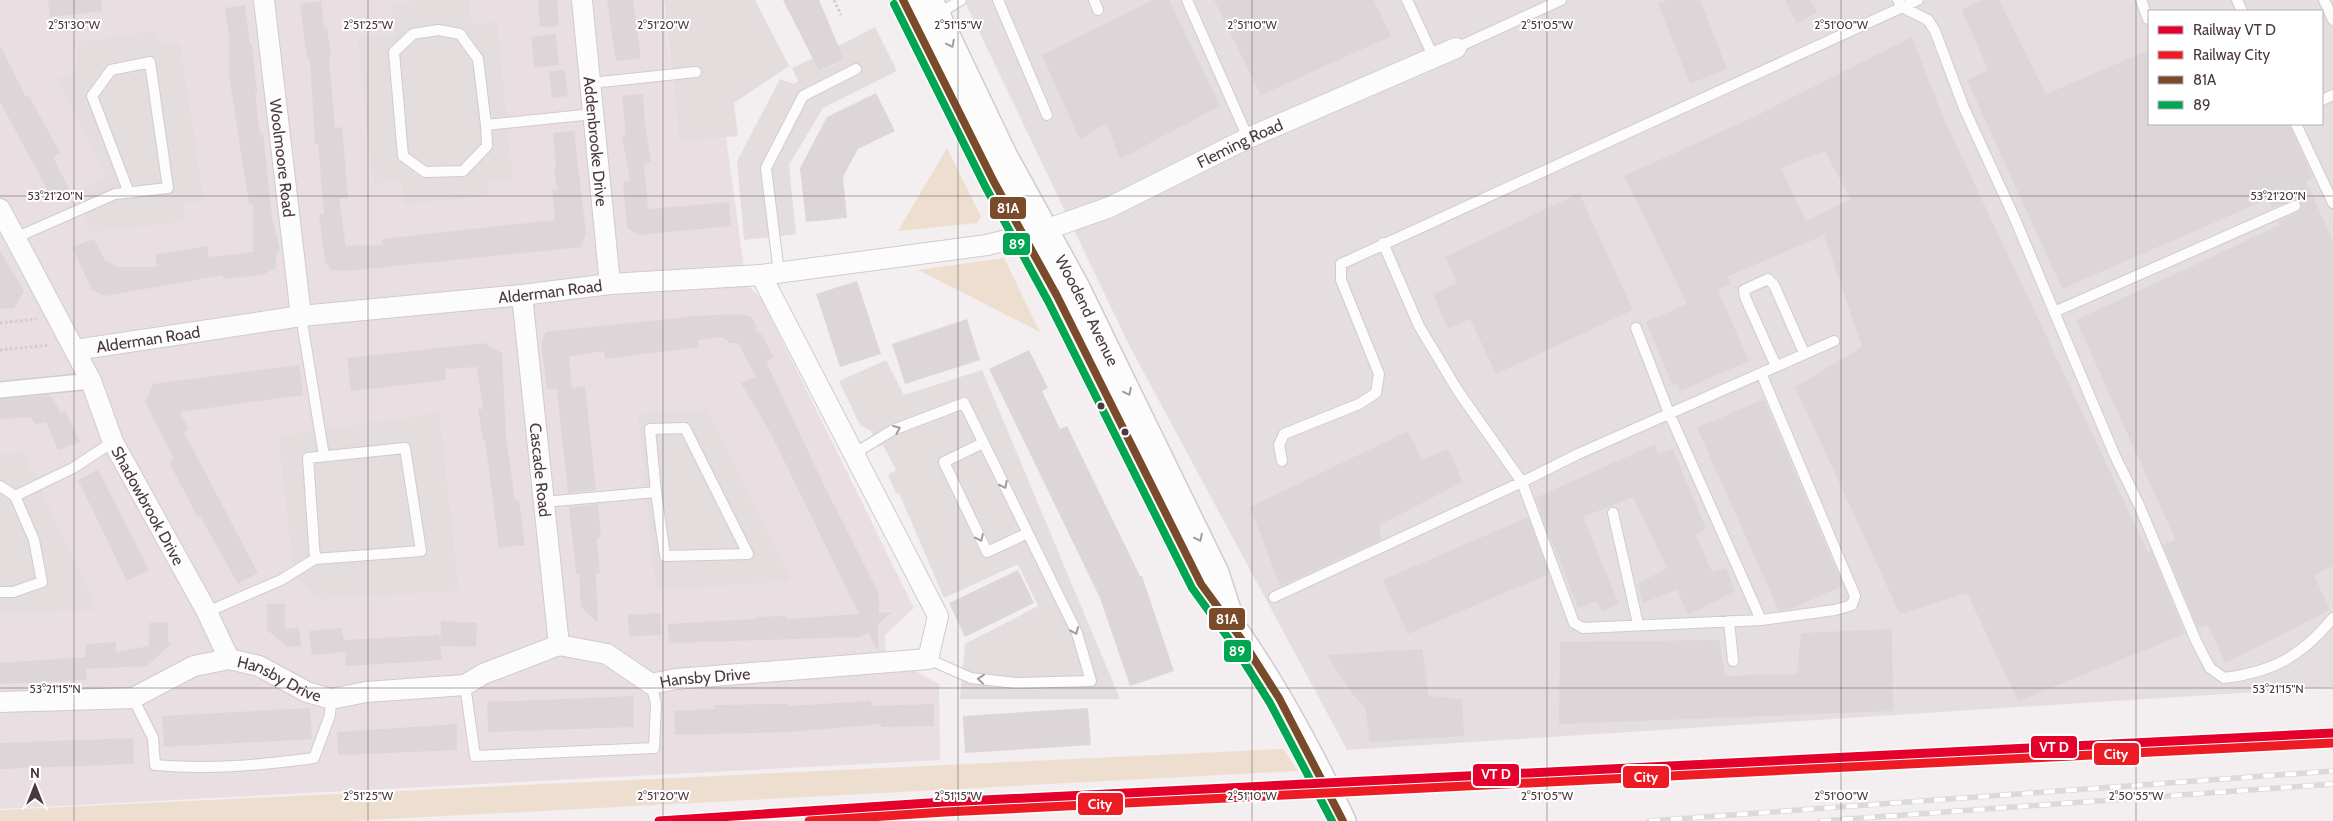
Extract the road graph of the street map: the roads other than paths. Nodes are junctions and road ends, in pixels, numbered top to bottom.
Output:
1 (264, 0) edge
2 (582, 0) edge
3 (903, 0) edge
4 (961, 0) edge
5 (998, 0) edge
6 (1094, 0) edge
7 (1186, 0) edge
8 (1407, 0) edge
9 (1561, 0) edge
10 (1918, 0) edge
11 (2141, 0) edge
12 (2324, 0) edge
13 (1900, 4) edge
14 (933, 7) edge
15 (1098, 10) dead end
16 (2148, 19) edge
17 (2333, 20) edge
18 (1456, 48) joint
19 (1434, 58) junction
20 (856, 69) dead end
21 (696, 72) dead end
22 (591, 83) junction
23 (593, 114) junction
24 (1047, 115) dead end
25 (486, 125) junction
26 (2296, 125) edge
27 (1248, 138) junction
28 (129, 192) junction
29 (2333, 203) edge
30 (2295, 206) dead end
31 (0, 209) edge
32 (1034, 233) junction
33 (15, 238) junction
34 (1383, 243) junction
35 (770, 274) junction
36 (610, 284) junction
37 (522, 295) junction
38 (2054, 312) junction
39 (301, 316) junction
40 (1636, 328) dead end
41 (1834, 341) dead end
42 (74, 347) junction
43 (1804, 354) junction
44 (1776, 366) junction
45 (1761, 373) junction
46 (91, 381) junction
47 (0, 390) edge
48 (1669, 413) junction
49 (114, 442) junction
50 (983, 443) junction
51 (855, 453) junction
52 (324, 456) junction
53 (1282, 461) dead end
54 (1522, 482) junction
55 (0, 486) edge
56 (656, 492) junction
57 (16, 496) junction
58 (544, 502) junction
59 (1613, 513) dead end
60 (1028, 533) junction
61 (315, 559) junction
62 (0, 592) edge
63 (1274, 597) dead end
64 (207, 612) junction
65 (2333, 618) edge
66 (1761, 620) junction
67 (1729, 621) junction
68 (1638, 624) junction
69 (559, 645) junction
70 (229, 659) junction
71 (928, 659) junction
72 (1733, 662) dead end
73 (651, 684) junction
74 (465, 685) junction
75 (133, 698) junction
76 (331, 699) junction
77 (0, 702) edge
78 (1343, 821) edge

1 - 39 street, Woolmoore Road
2 - 22 street, Addenbrooke Drive
3 - 32 street, Woodend Avenue
4 - 14 lane
5 - 24 lane
6 - 15 lane
7 - 27 lane
8 - 19 lane
9 - 18 lane
10 - 13 lane
11 - 16 lane
12 - 17 lane
13 - 34 lane
13 - 38 lane
14 -> 32 street, Woodend Avenue
18 - 19 street, Fleming Road
19 - 27 street, Fleming Road
20 - 35 lane
21 - 22 lane
22 - 23 street, Addenbrooke Drive
23 - 25 lane
23 - 36 street, Addenbrooke Drive
25 - 25 lane
26 - 29 lane
27 - 32 street, Fleming Road
28 - 28 lane
28 - 33 lane
30 - 38 lane
31 - 33 street, Shadowbrook Drive
32 - 35 street, Alderman Road
32 - 78 street, Woodend Avenue
33 - 42 street, Shadowbrook Drive
34 - 53 lane
34 - 54 lane
35 - 36 street, Alderman Road
35 - 51 street
36 - 37 street, Alderman Road
37 - 39 street, Alderman Road
37 - 58 street, Cascade Road
38 - 65 lane
39 - 42 street, Alderman Road
39 - 52 lane
40 - 48 lane
41 - 43 lane
42 - 46 street, Shadowbrook Drive
43 - 44 lane
43 - 44 lane
44 - 45 lane
45 - 48 lane
45 - 66 lane
46 - 47 street
46 - 49 street, Shadowbrook Drive
48 - 54 lane
48 - 66 lane
49 - 57 lane
49 - 64 street, Shadowbrook Drive
51 -> 50 lane
50 -> 60 lane
50 -> 60 lane
51 - 71 street
52 - 61 lane
52 - 61 lane
54 - 63 lane
54 - 68 lane
55 - 57 lane
56 - 56 lane
56 - 58 lane
57 - 62 lane
58 - 69 street, Cascade Road
59 - 68 lane
60 -> 71 lane
61 - 64 lane
64 - 70 street, Shadowbrook Drive
66 - 67 lane
67 - 68 lane
67 - 72 lane
69 - 73 street, Hansby Drive
69 - 74 street, Hansby Drive
70 - 75 street, Hansby Drive
70 - 76 street, Hansby Drive
71 - 73 street, Hansby Drive
73 - 74 lane
74 - 76 street, Hansby Drive
75 - 76 lane
75 - 77 street, Hansby Drive

